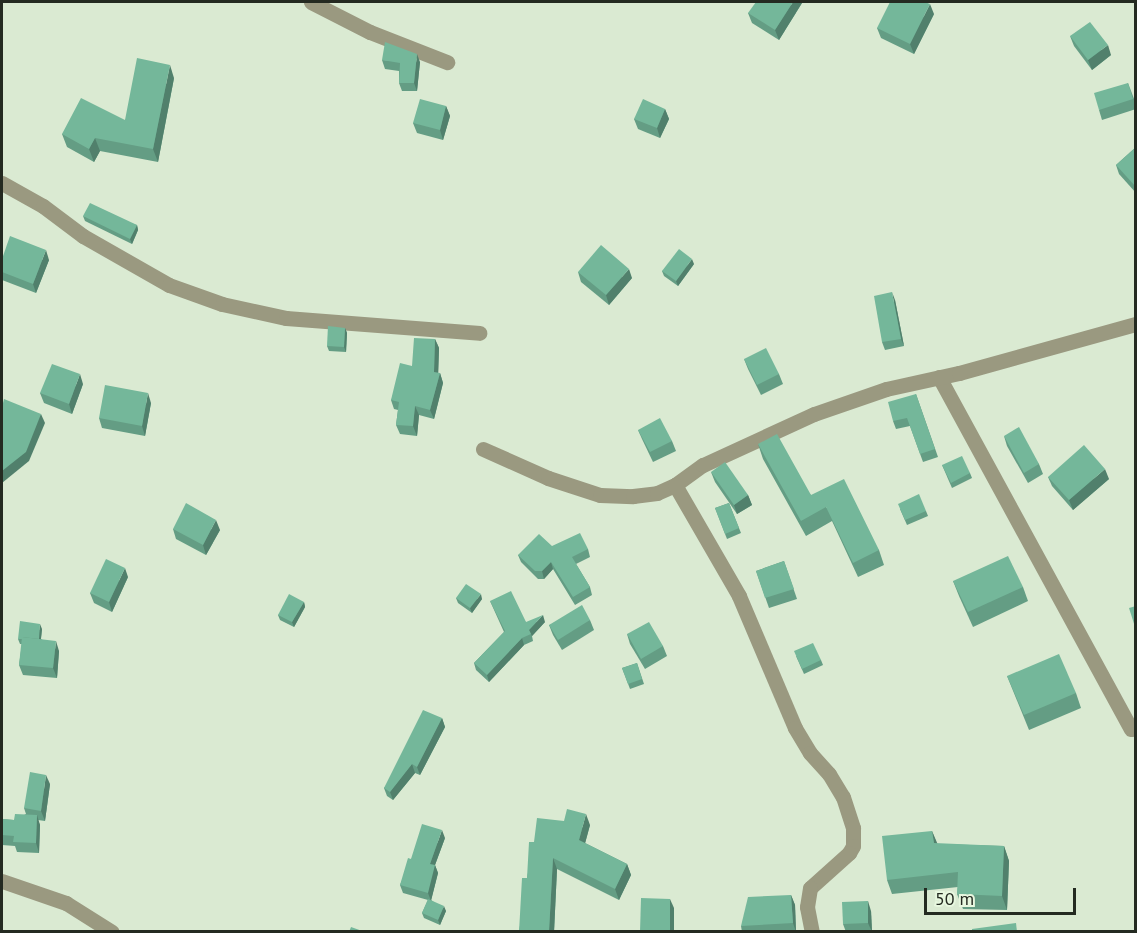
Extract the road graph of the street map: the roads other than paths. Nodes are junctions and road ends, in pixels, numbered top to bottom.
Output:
1 (311, 2) edge
2 (447, 62) dead end
3 (2, 183) edge
4 (1136, 324) edge
5 (479, 333) dead end
6 (939, 378) junction
7 (483, 449) dead end
8 (675, 485) junction
9 (1131, 729) dead end
10 (2, 881) edge
11 (112, 932) edge
12 (812, 932) edge

1 - 2 street
3 - 5 street
4 - 6 street
6 - 8 street
6 - 9 street
7 - 8 street
8 - 12 street
10 - 11 street

